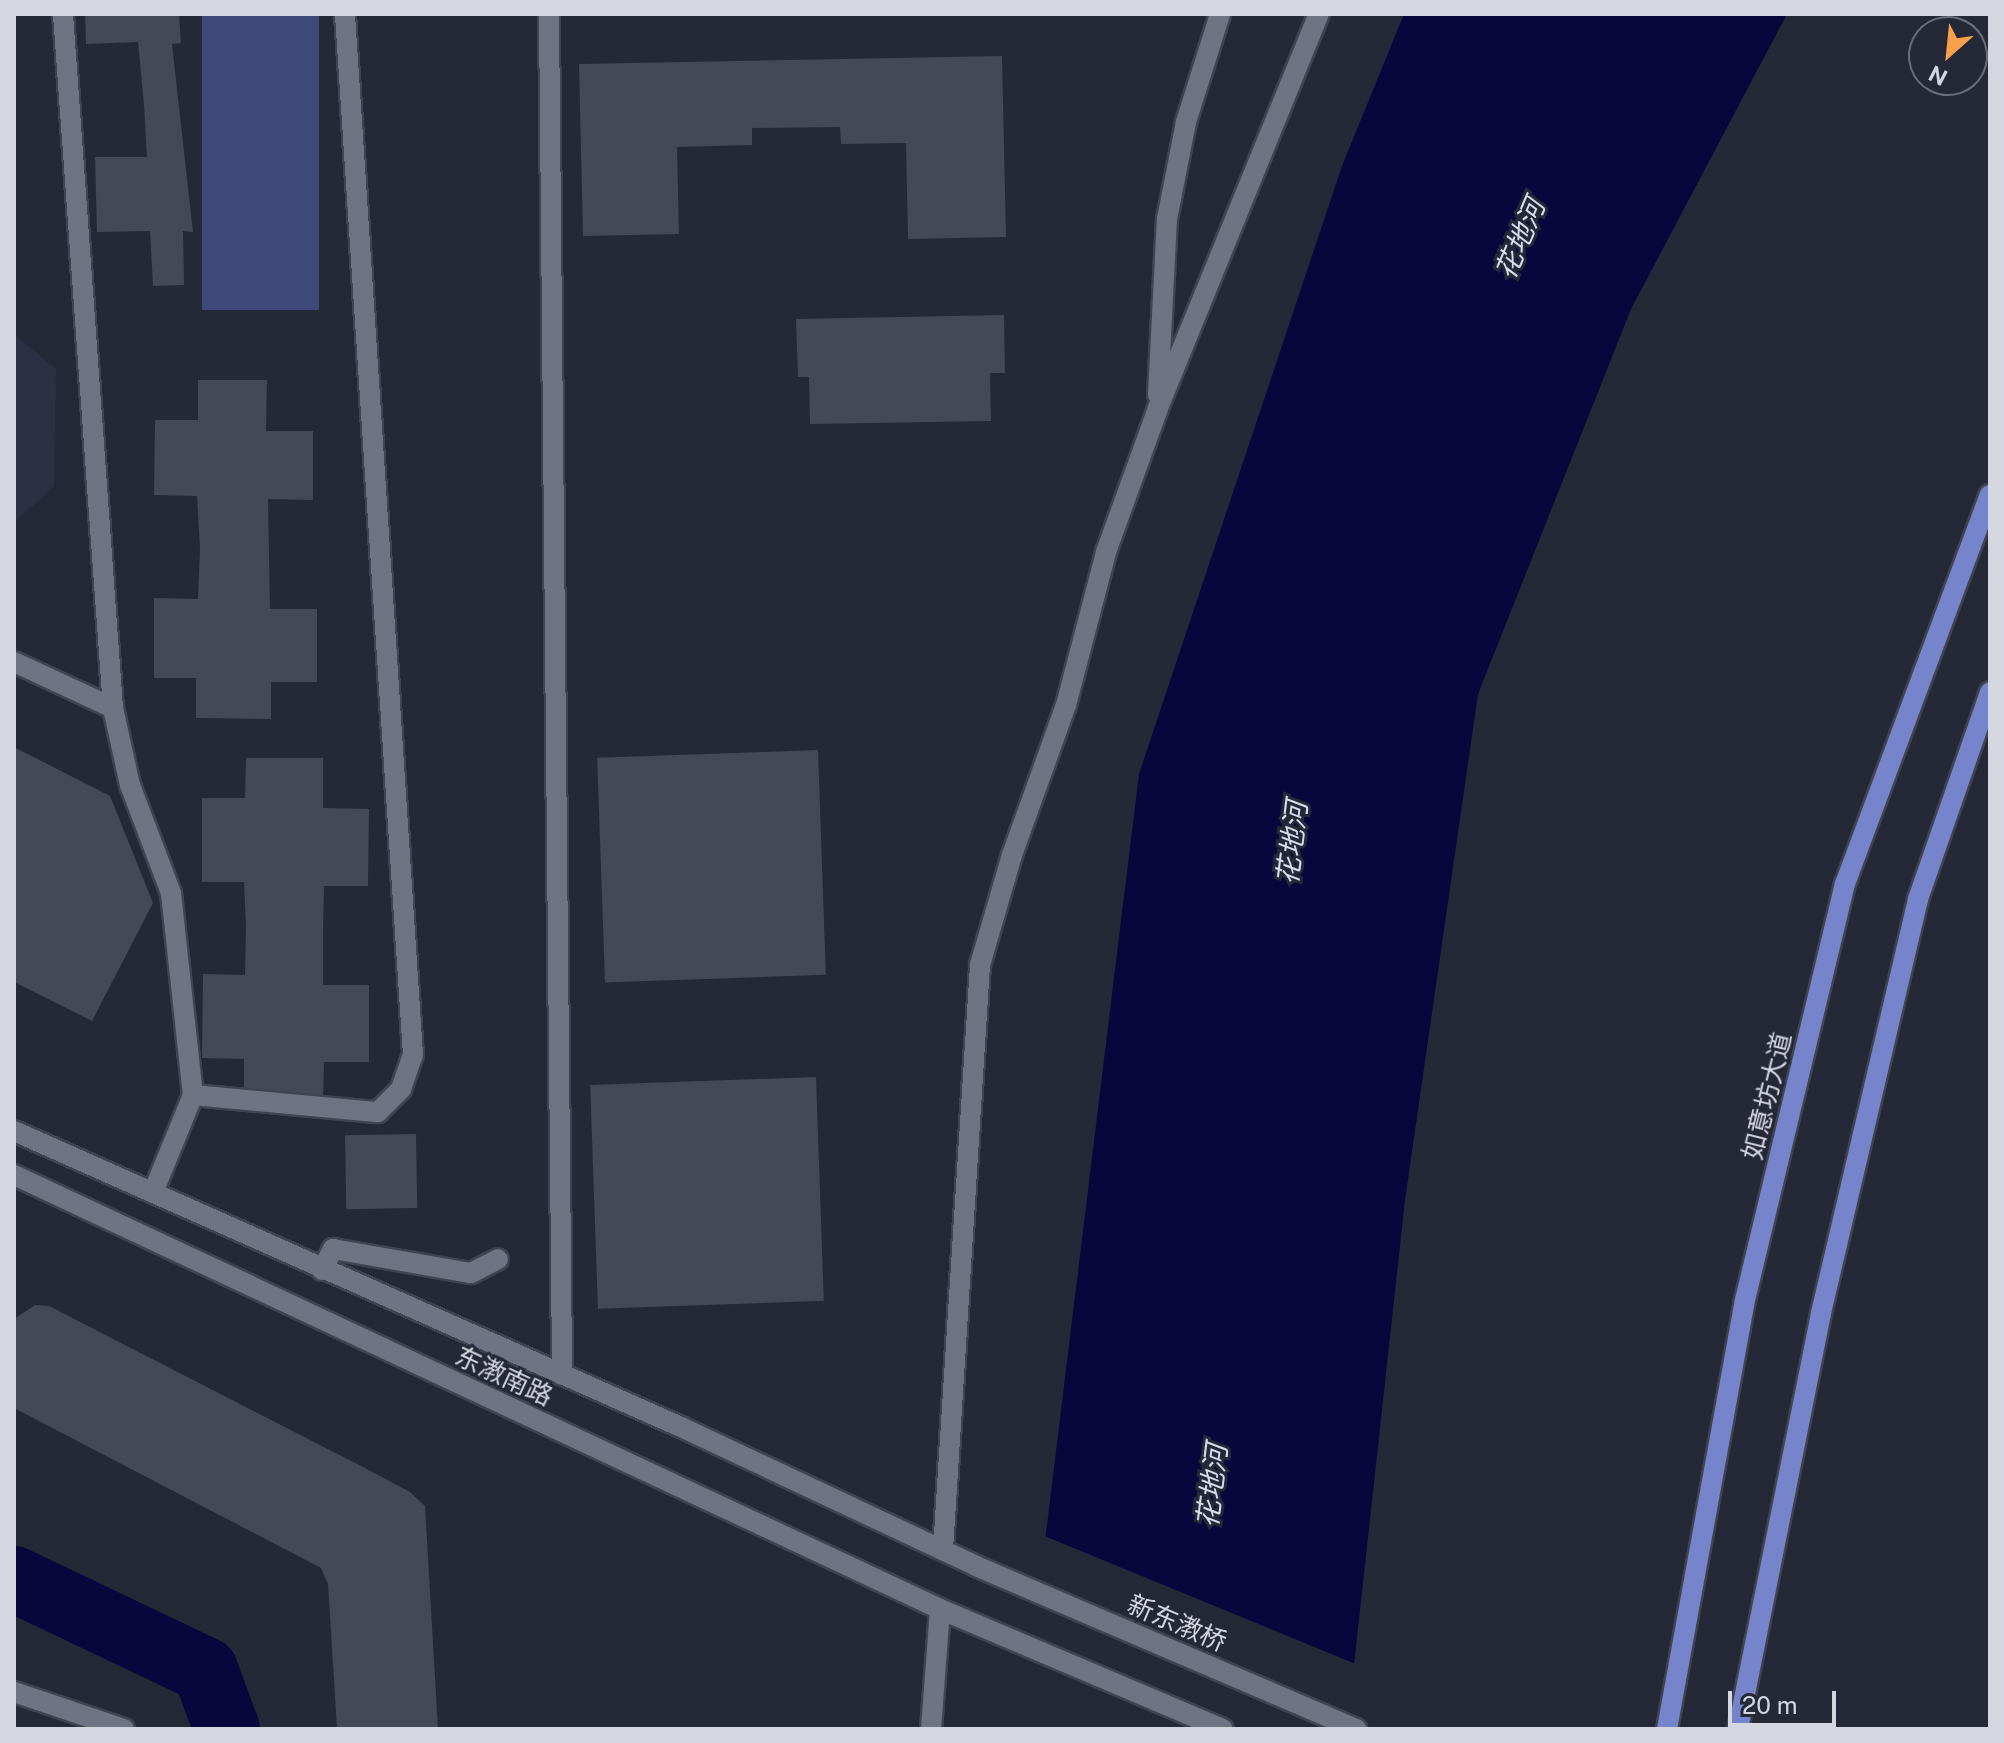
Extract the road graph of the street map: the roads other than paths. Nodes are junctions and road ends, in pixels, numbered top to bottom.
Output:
1 (63, 14) edge
2 (345, 14) edge
3 (549, 14) edge
4 (1220, 14) edge
5 (1319, 14) edge
6 (1158, 408) junction
7 (1990, 495) edge
8 (14, 662) edge
9 (1990, 692) edge
10 (113, 708) junction
11 (193, 1095) junction
12 (14, 1131) edge
13 (14, 1175) edge
14 (154, 1190) junction
15 (498, 1259) dead end
16 (322, 1270) junction
17 (562, 1375) junction
18 (943, 1550) junction
19 (976, 1566) joint
20 (940, 1609) junction
21 (14, 1692) edge
22 (124, 1729) edge
23 (931, 1729) edge
24 (1223, 1729) edge
25 (1357, 1729) edge
26 (1667, 1729) edge
27 (1738, 1729) edge

1 - 10 street
2 - 11 street
3 - 17 street
4 - 6 street
5 - 6 street
6 - 18 street
7 - 26 main road, 如意坊大道
8 - 10 street
9 - 27 main road
10 - 11 street
11 - 14 street
12 - 14 street, 东漖南路
13 - 20 street, 东漖南路
14 - 16 street, 东漖南路
15 - 16 street
16 - 17 street, 东漖南路
17 - 18 street, 东漖南路
18 - 19 street, 东漖南路
19 - 25 street, 新东漖桥
20 - 23 street
20 - 24 street, 东漖南路
21 - 22 street

